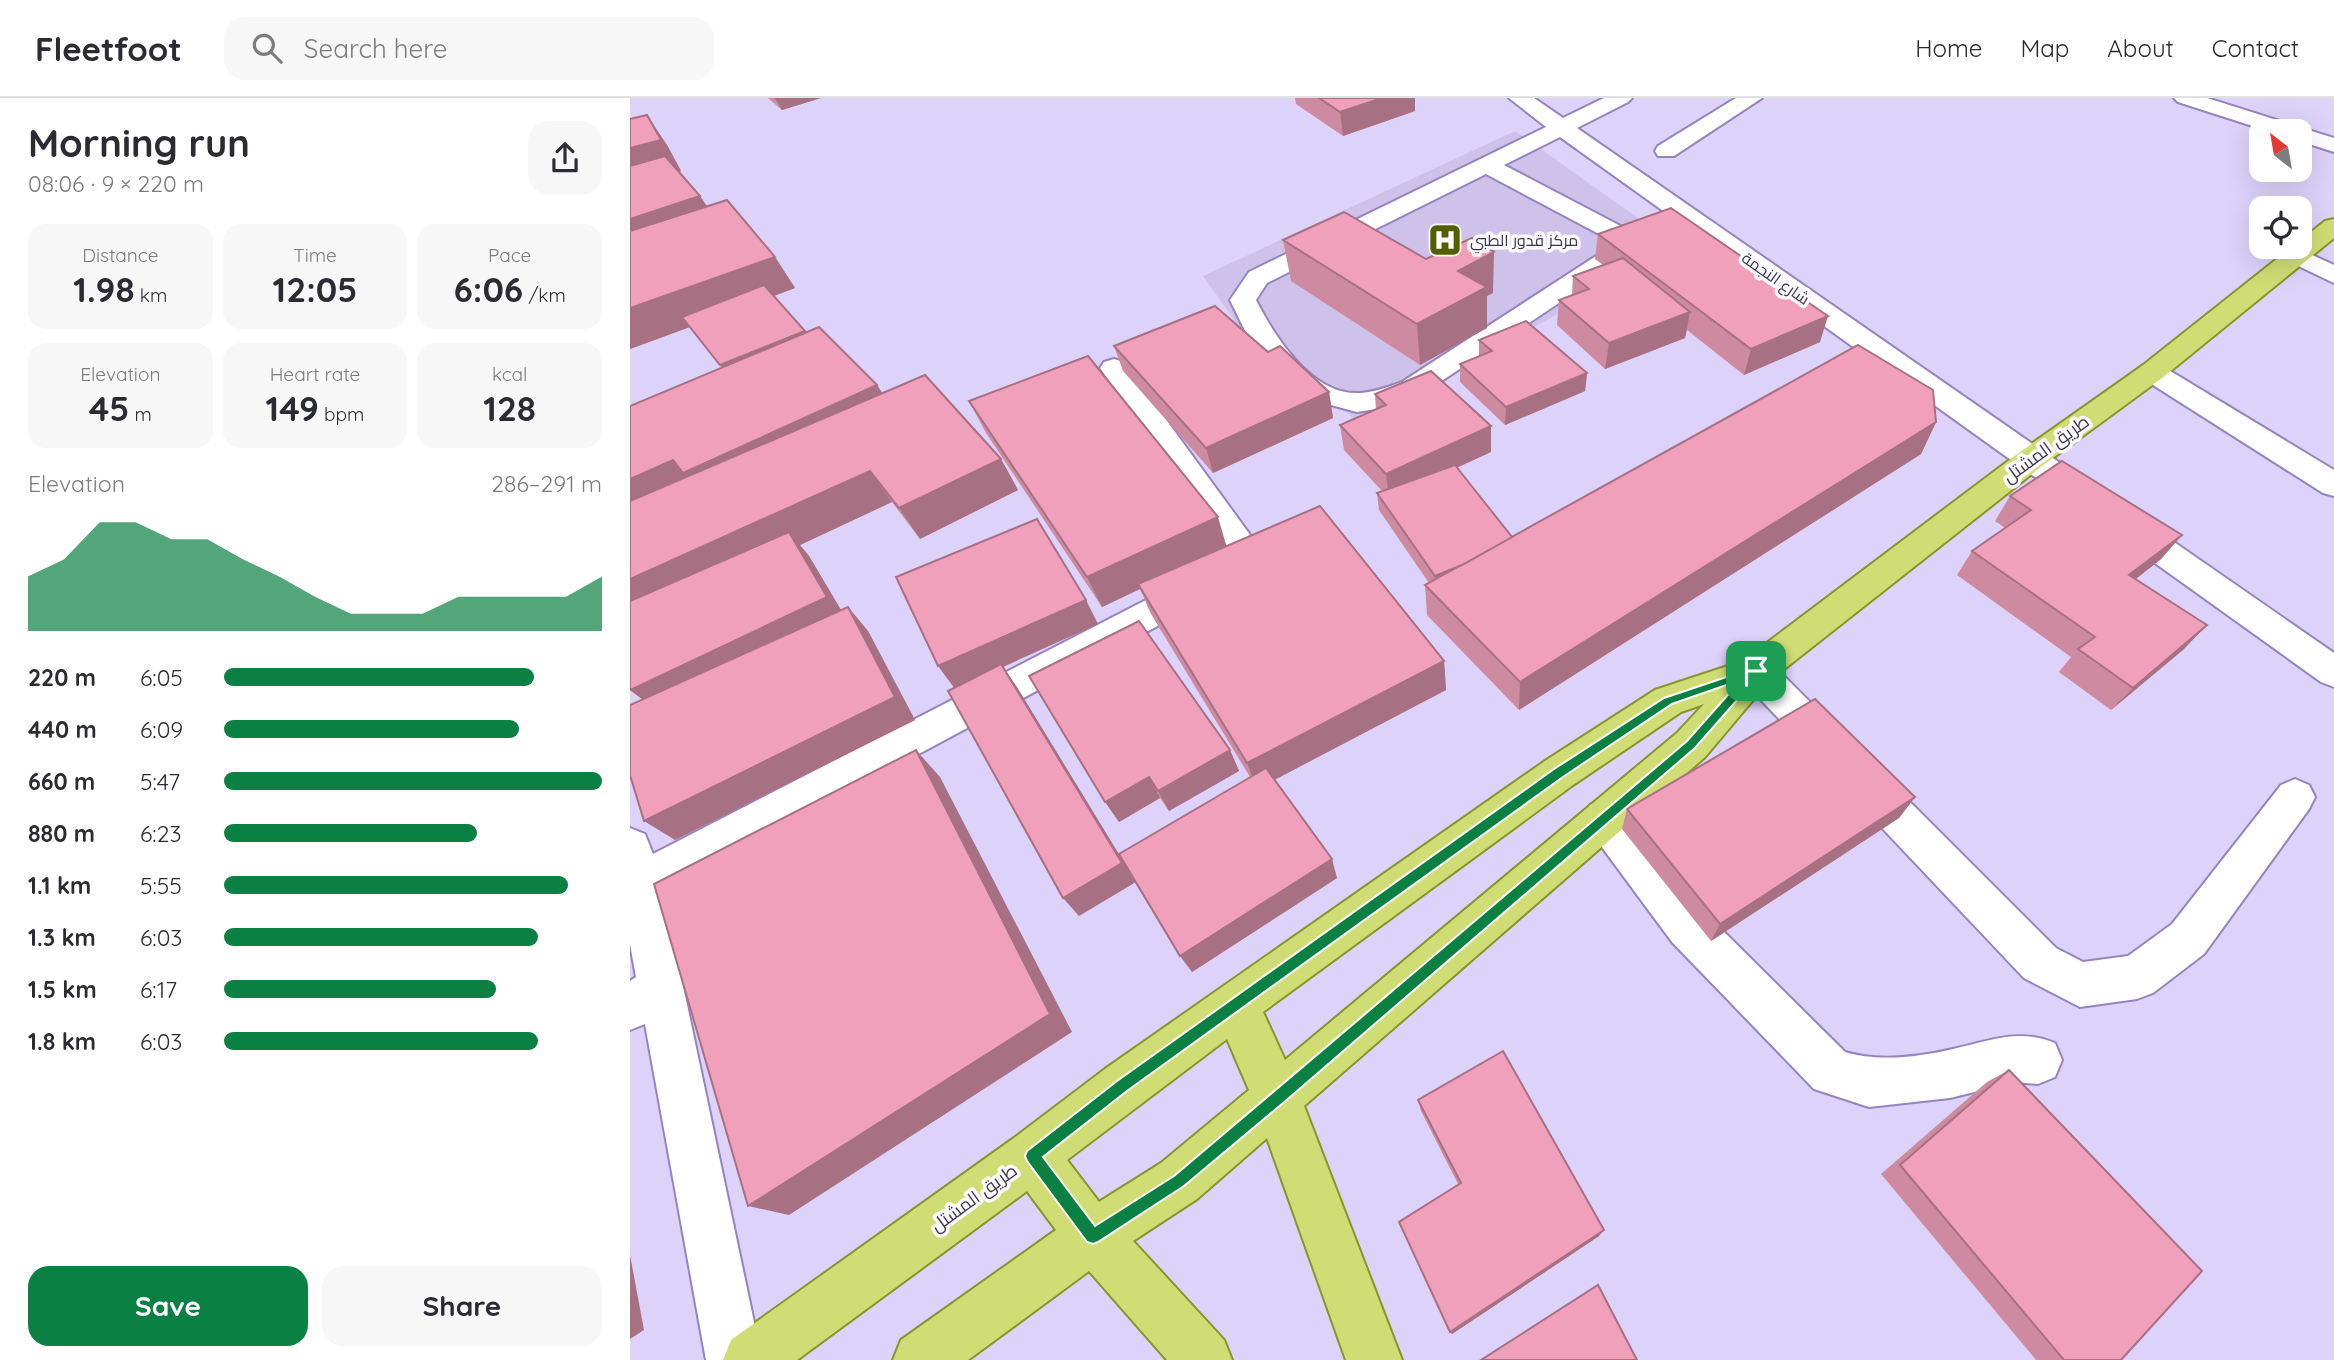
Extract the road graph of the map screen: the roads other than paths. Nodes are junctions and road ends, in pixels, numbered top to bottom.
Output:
1 (1520, 98) edge
2 (1621, 98) edge
3 (1751, 98) edge
4 (2185, 98) edge
5 (2252, 119) edge
6 (1564, 128) junction
7 (2312, 138) edge
8 (2334, 145) edge
9 (1667, 151) dead end
10 (1486, 165) junction
11 (1680, 210) junction
12 (2334, 226) edge
13 (1633, 242) junction
14 (2312, 244) edge
15 (2293, 259) edge
16 (2303, 259) edge
17 (2334, 275) edge
18 (1114, 368) dead end
19 (2152, 372) junction
20 (2031, 459) junction
21 (2334, 485) edge
22 (1756, 671) junction
23 (2334, 672) edge
24 (2295, 797) dead end
25 (1604, 818) junction
26 (635, 864) edge
27 (645, 997) edge
28 (1236, 1006) junction
29 (2038, 1060) dead end
30 (1277, 1098) junction
31 (1032, 1156) junction
32 (1093, 1236) junction
33 (1197, 1358) edge
34 (734, 1360) edge
35 (751, 1360) edge
36 (920, 1360) edge
37 (1374, 1360) edge

1 - 6 street, شارع النجمة
2 - 6 street
3 - 9 street
4 - 5 street
6 - 10 street
6 - 11 street, شارع النجمة
7 - 8 street
10 - 13 street
10 - 13 street
11 - 13 street
11 - 20 street, شارع النجمة
12 - 14 main road, طريق المشتل
15 - 19 main road, طريق المشتل
16 - 17 street
18 - 26 street
19 - 20 main road, طريق المشتل
19 - 21 street
20 - 22 main road, طريق المشتل
20 - 23 street, شارع النجمة
22 - 24 street
22 - 25 main road, طريق المشتل
22 - 28 main road, طريق المشتل
25 - 29 street
25 - 30 main road, طريق المشتل
26 - 27 street
27 - 34 street
28 - 30 main road
28 - 31 main road, طريق المشتل
30 - 32 main road, طريق المشتل
30 - 37 main road
31 - 32 main road
31 - 35 main road, طريق المشتل
32 - 33 main road
32 - 36 main road, طريق المشتل

